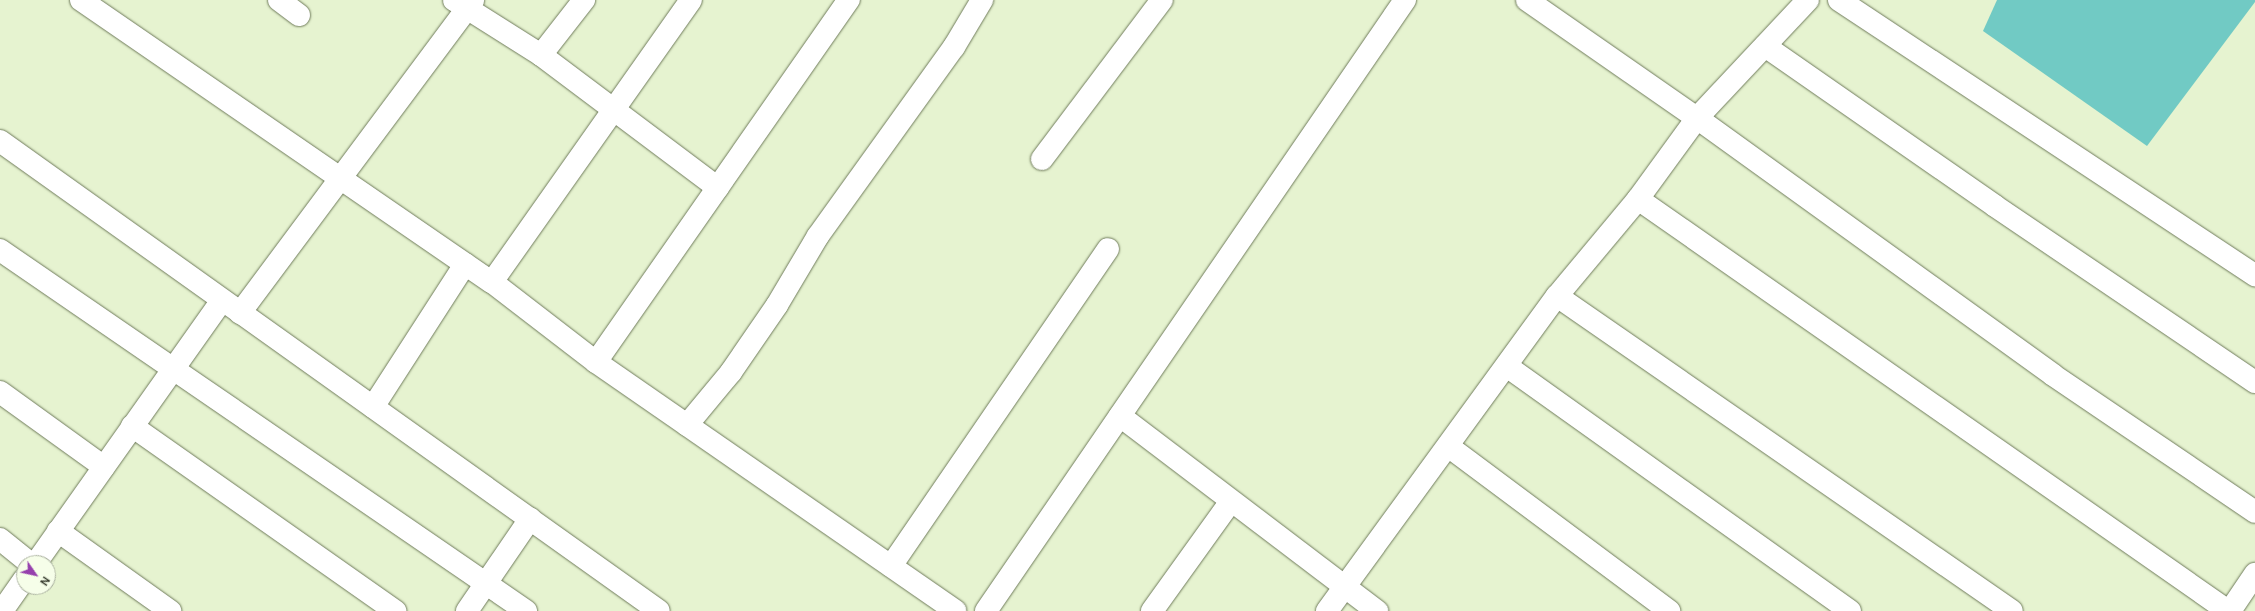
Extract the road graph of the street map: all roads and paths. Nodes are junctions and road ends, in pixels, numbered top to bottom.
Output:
1 (81, 0) edge
2 (279, 0) edge
3 (584, 0) edge
4 (691, 0) edge
5 (849, 0) edge
6 (982, 0) edge
7 (1162, 0) edge
8 (1405, 0) edge
9 (1527, 0) edge
10 (1808, 0) edge
11 (1839, 0) edge
12 (465, 3) edge
13 (299, 15) dead end
14 (1765, 46) junction
15 (542, 55) junction
16 (613, 111) junction
17 (1697, 118) junction
18 (0, 141) edge
19 (1042, 159) dead end
20 (341, 179) junction
21 (718, 188) junction
22 (1638, 199) junction
23 (1108, 249) dead end
24 (0, 250) edge
25 (465, 264) junction
26 (2255, 275) edge
27 (492, 282) junction
28 (1558, 296) junction
29 (222, 300) junction
30 (240, 313) junction
31 (596, 362) junction
32 (1508, 367) junction
33 (173, 369) junction
34 (2255, 382) edge
35 (0, 392) edge
36 (373, 407) junction
37 (1120, 416) junction
38 (687, 425) junction
39 (132, 426) junction
40 (1448, 446) junction
41 (104, 467) junction
42 (1231, 501) junction
43 (2255, 512) edge
44 (530, 519) junction
45 (58, 531) junction
46 (0, 539) edge
47 (20, 555) edge
48 (42, 555) edge
49 (891, 566) junction
50 (2255, 574) edge
51 (487, 584) junction
52 (1345, 588) junction
53 (16, 591) edge
54 (2, 611) edge
55 (170, 611) edge
56 (395, 611) edge
57 (467, 611) edge
58 (526, 611) edge
59 (659, 611) edge
60 (955, 611) edge
61 (986, 611) edge
62 (1152, 611) edge
63 (1327, 611) edge
64 (1377, 611) edge
65 (1669, 611) edge
66 (1850, 611) edge
67 (2012, 611) edge
68 (2229, 611) edge

1 - 20 street
2 - 13 street
3 - 15 street
4 - 16 street
5 - 21 street
6 - 38 street
7 - 19 street
8 - 37 street
9 - 17 street
10 - 14 street
11 - 26 street
12 - 15 street
12 - 20 street
14 - 17 street
14 - 34 street
15 - 16 street
16 - 21 street
16 - 27 street
17 - 22 street
17 - 43 street
18 - 29 street
20 - 25 street
20 - 30 street
21 - 31 street
22 - 28 street
22 - 68 street
23 - 49 street
24 - 33 street
25 - 27 street
25 - 36 street
27 - 31 street
28 - 32 street
28 - 67 street
29 - 30 street
29 - 33 street
30 - 36 street
31 - 38 street
32 - 40 street
32 - 66 street
33 - 39 street
33 - 51 street
35 - 41 street
36 - 44 street
37 - 42 street
37 - 61 street
38 - 49 street
39 - 41 street
39 - 56 street
40 - 52 street
40 - 65 street
41 - 45 street
42 - 52 street
42 - 62 street
44 - 51 street
44 - 59 street
45 - 48 street
45 - 55 street
46 - 47 street
49 - 60 street
50 - 68 street
51 - 57 street
51 - 58 street
52 - 63 street
52 - 64 street
53 - 54 street

